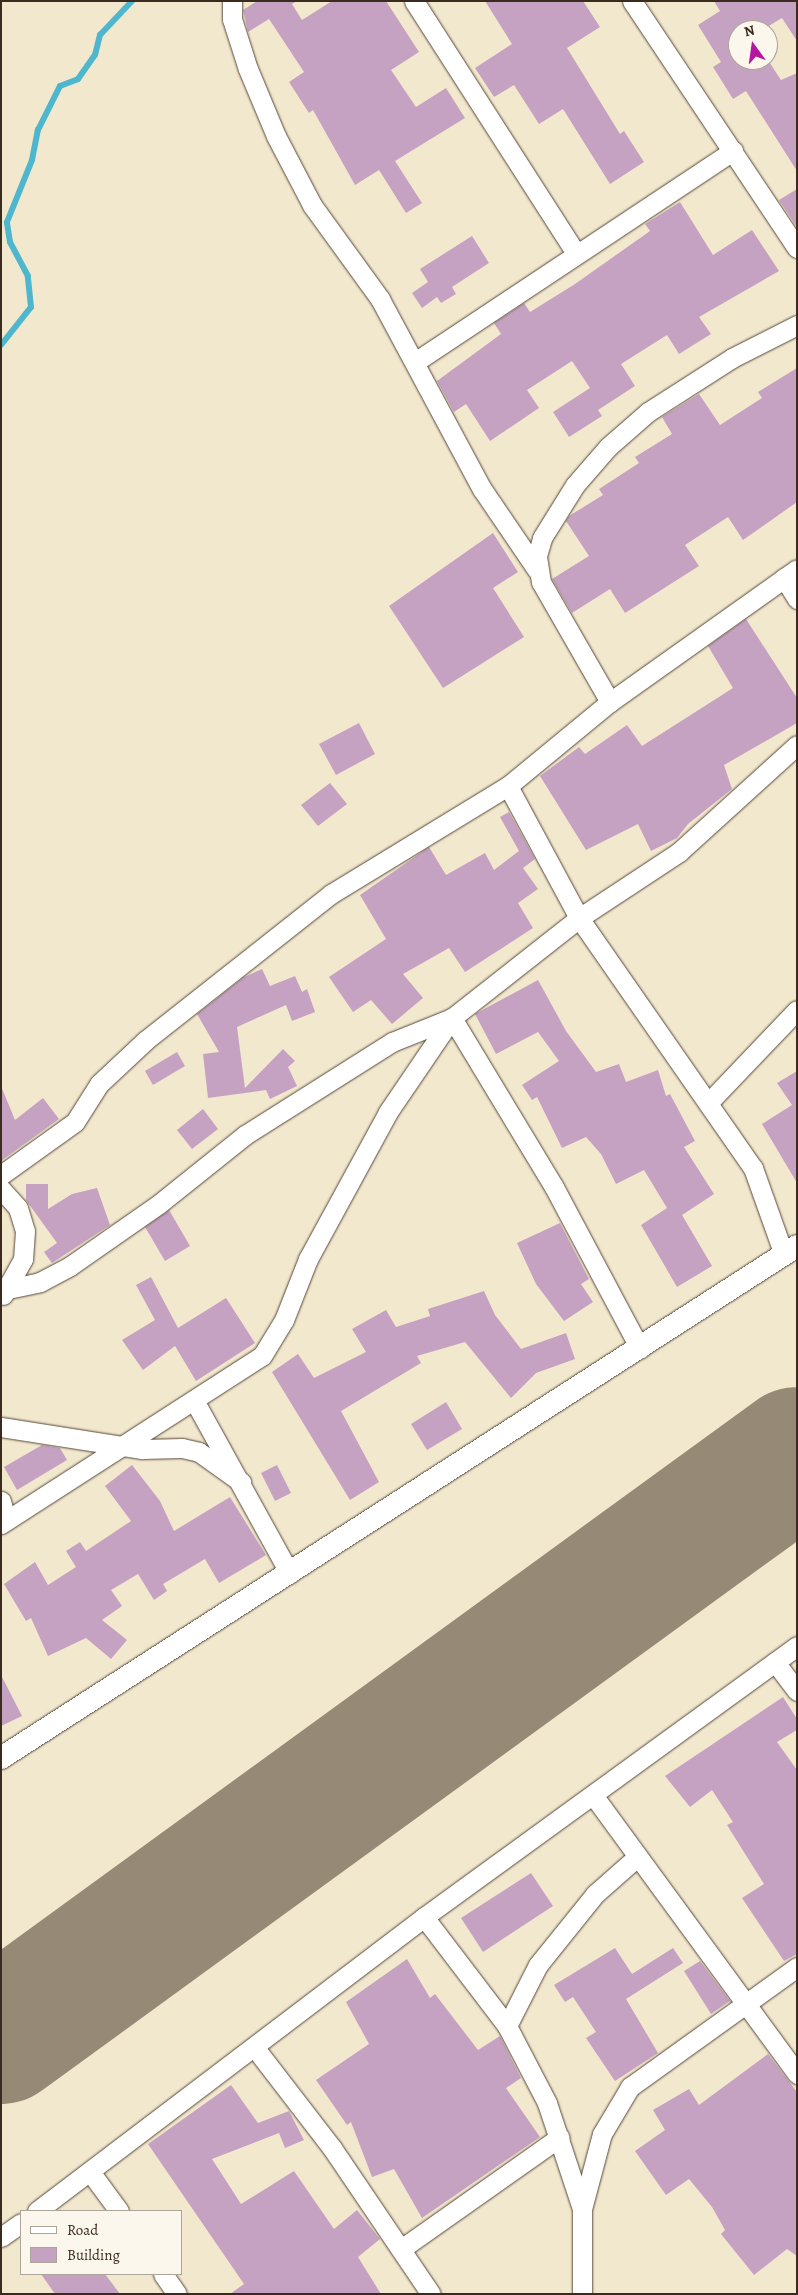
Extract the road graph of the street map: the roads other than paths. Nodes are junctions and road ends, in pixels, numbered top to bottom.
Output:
1 (232, 1) edge
2 (414, 1) edge
3 (632, 1) edge
4 (733, 151) junction
5 (797, 248) edge
6 (575, 252) junction
7 (797, 325) edge
8 (415, 362) junction
9 (537, 570) junction
10 (790, 574) edge
11 (797, 599) edge
12 (610, 702) junction
13 (797, 745) edge
14 (508, 786) junction
15 (579, 918) junction
16 (797, 1010) edge
17 (452, 1018) junction
18 (709, 1102) junction
19 (1, 1175) edge
20 (1, 1189) edge
21 (790, 1250) edge
22 (4, 1293) edge
23 (640, 1349) junction
24 (195, 1402) junction
25 (1, 1427) edge
26 (118, 1444) junction
27 (241, 1482) junction
28 (1, 1502) edge
29 (4, 1522) edge
30 (290, 1574) junction
31 (797, 1646) edge
32 (775, 1662) junction
33 (797, 1691) edge
34 (1, 1758) edge
35 (593, 1795) junction
36 (636, 1858) junction
37 (424, 1916) junction
38 (797, 1967) edge
39 (746, 2006) junction
40 (507, 2026) junction
41 (255, 2048) junction
42 (797, 2074) edge
43 (560, 2137) junction
44 (91, 2172) junction
45 (582, 2209) junction
46 (39, 2210) edge
47 (118, 2210) edge
48 (20, 2224) edge
49 (1, 2238) edge
50 (401, 2249) junction
51 (164, 2275) edge
52 (177, 2294) edge
53 (431, 2294) edge
54 (582, 2294) edge

1 - 8 street
2 - 6 street
3 - 4 street
4 - 5 street
4 - 6 street
6 - 8 street
7 - 9 street
8 - 9 street
9 - 12 street
10 - 11 street
10 - 12 street
12 - 14 street
13 - 15 street
14 - 15 street
14 - 19 street
15 - 17 street
15 - 18 street
16 - 18 street
17 - 22 street
17 - 23 street
17 - 24 street
18 - 21 street
20 - 22 street
21 - 23 street
23 - 30 street
24 - 26 street
24 - 27 street
25 - 26 street
26 - 27 street
26 - 29 street
27 - 30 street
28 - 29 street
30 - 34 street
31 - 32 street
32 - 33 street
32 - 35 street
35 - 36 street
35 - 37 street
36 - 39 street
36 - 40 street
37 - 40 street
37 - 41 street
38 - 39 street
39 - 42 street
39 - 45 street
40 - 43 street
41 - 44 street
41 - 50 street
43 - 45 street
43 - 50 street
44 - 46 street
44 - 47 street
45 - 54 street
48 - 49 street
50 - 53 street
51 - 52 street

